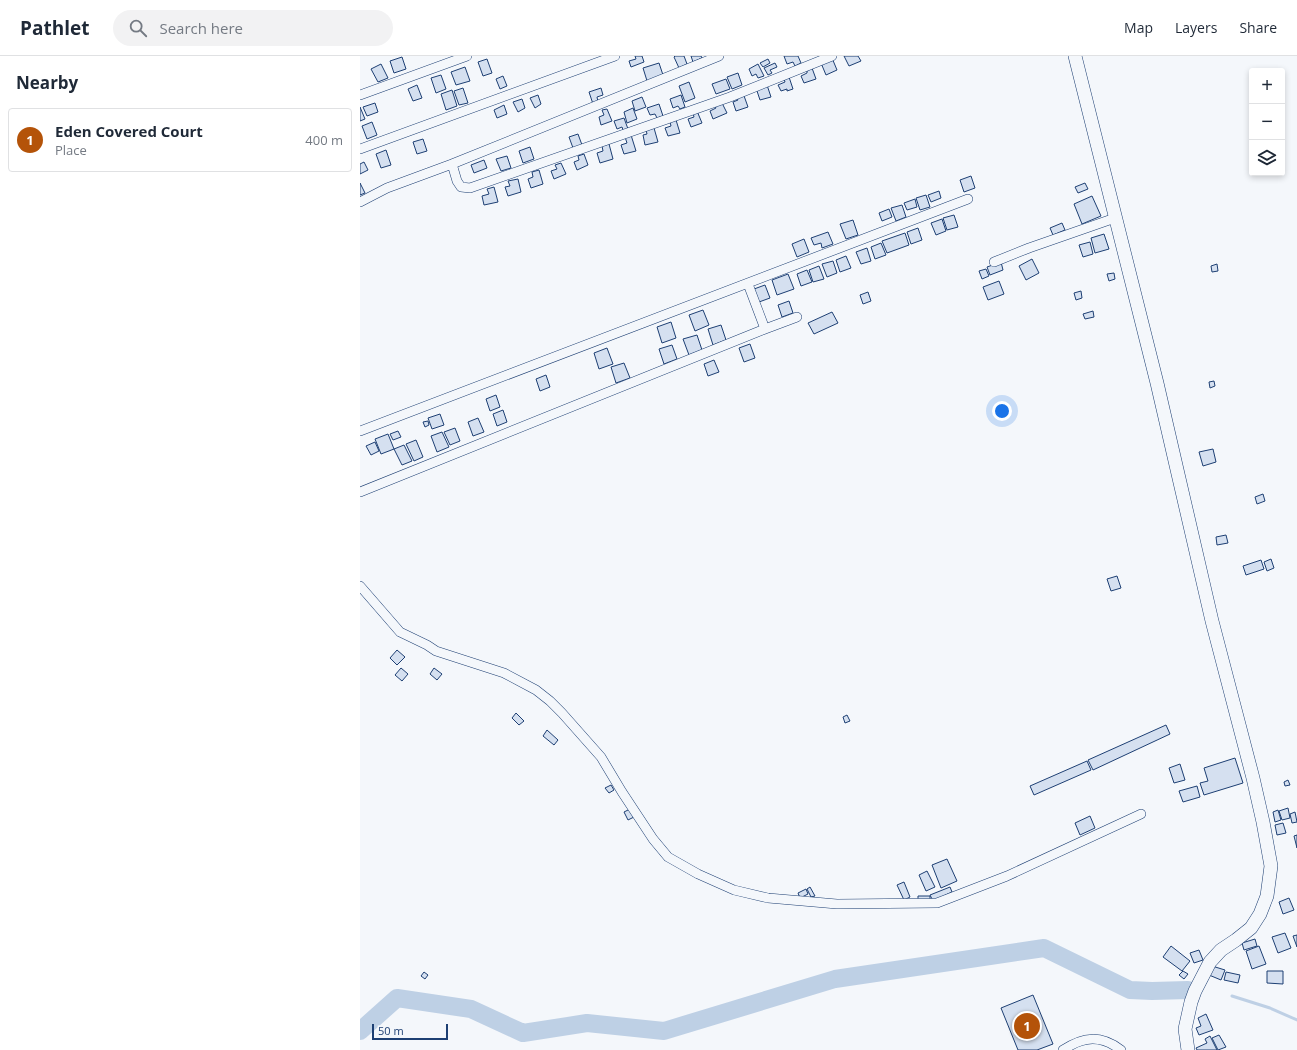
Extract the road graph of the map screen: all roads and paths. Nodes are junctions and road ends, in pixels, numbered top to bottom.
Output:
1 (467, 56) edge
2 (615, 56) edge
3 (719, 56) edge
4 (832, 56) edge
5 (1075, 56) edge
6 (360, 95) edge
7 (360, 149) edge
8 (452, 164) junction
9 (968, 199) dead end
10 (360, 202) edge
11 (1116, 218) junction
12 (994, 262) dead end
13 (748, 284) junction
14 (797, 317) dead end
15 (765, 329) junction
16 (360, 431) edge
17 (360, 492) edge
18 (360, 586) edge
19 (1142, 814) dead end
20 (1063, 1050) edge
21 (1121, 1050) edge
22 (1188, 1050) edge

1 - 6 street
2 - 7 street
3 - 8 street
4 - 8 street
5 - 11 street
8 - 10 street
9 - 13 street
11 - 12 street
11 - 22 street
13 - 15 street
13 - 16 street
14 - 15 street
15 - 17 street
18 - 19 street
20 - 21 street

